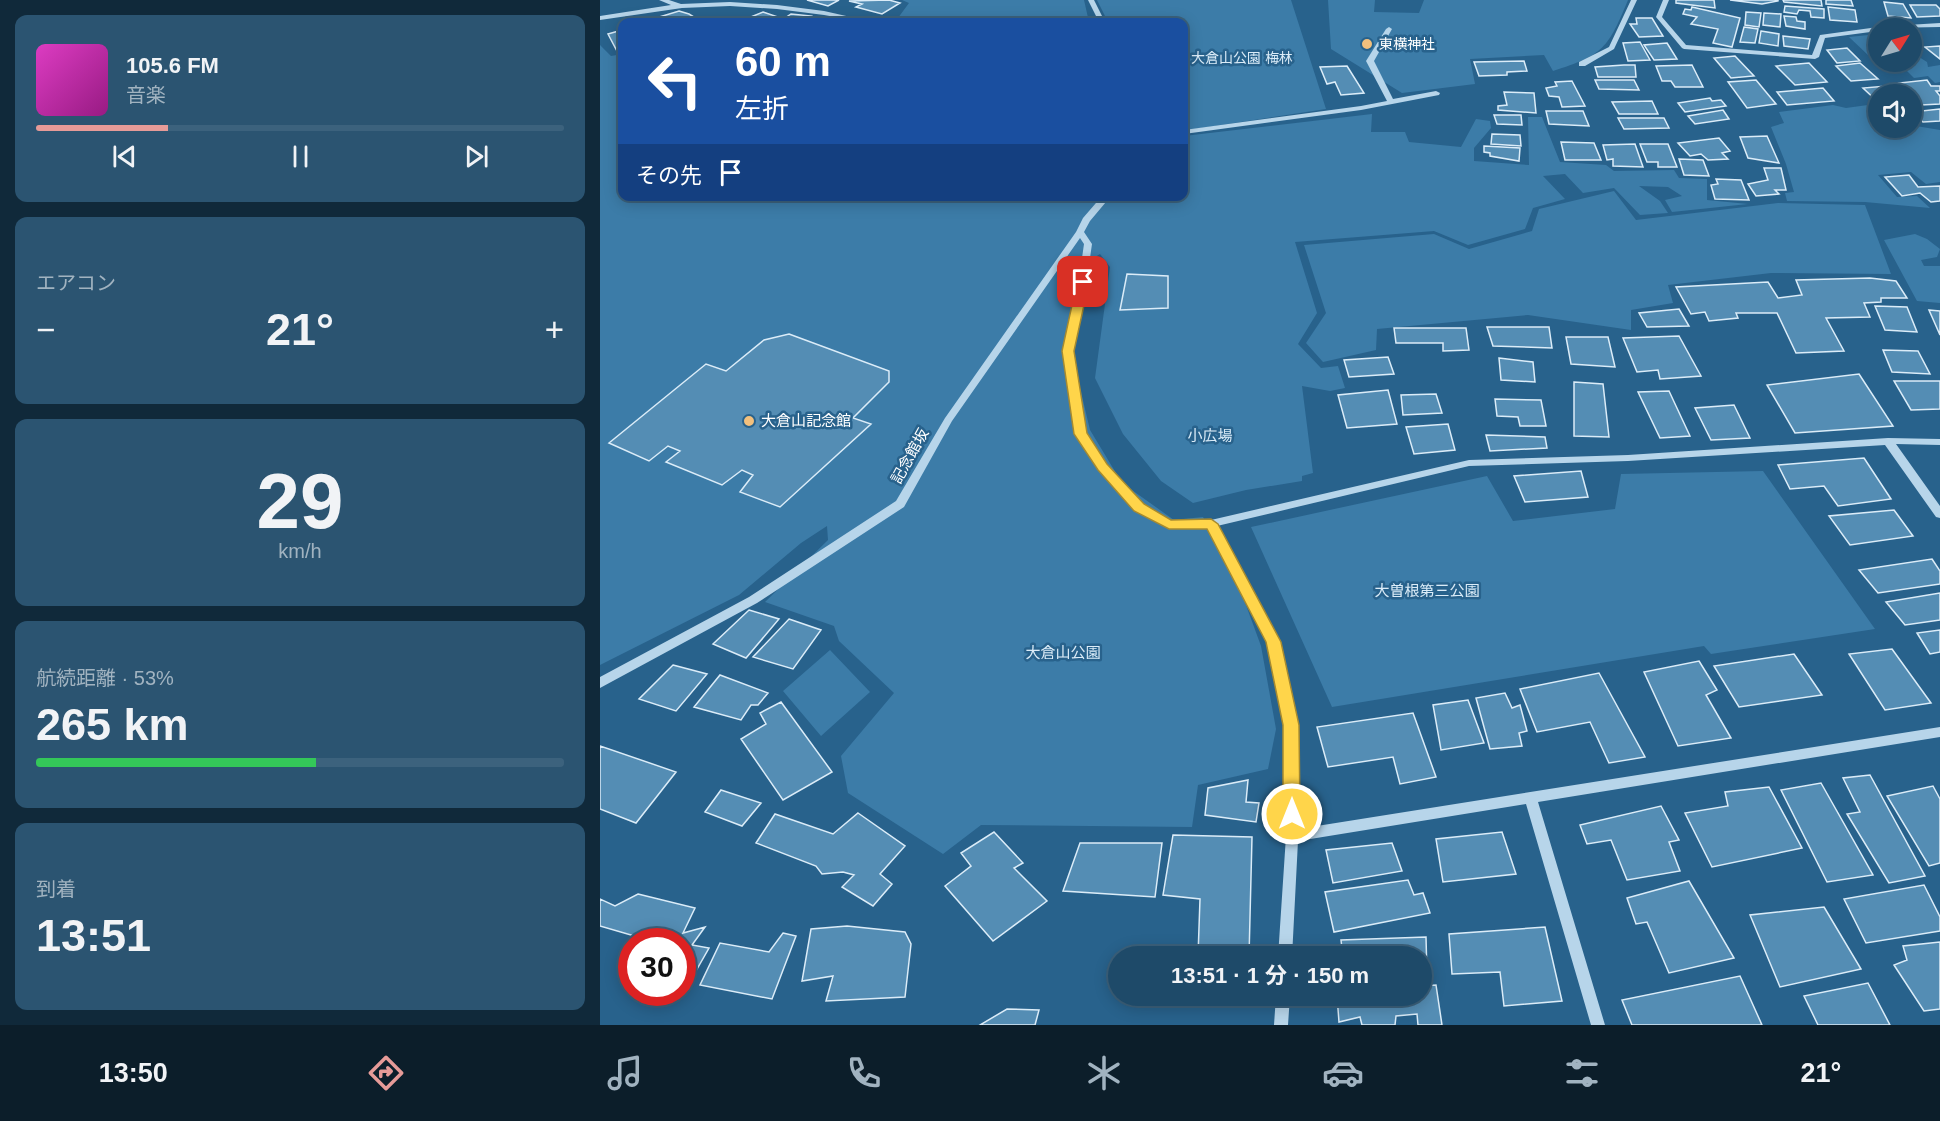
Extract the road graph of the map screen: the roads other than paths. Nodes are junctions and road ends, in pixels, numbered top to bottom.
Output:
1 (662, 0) edge
2 (1090, 0) edge
3 (1634, 0) edge
4 (1666, 0) edge
5 (680, 7) junction
6 (600, 18) edge
7 (844, 18) edge
8 (1100, 18) edge
9 (1940, 25) edge
10 (1922, 26) edge
11 (1389, 29) dead end
12 (1868, 31) edge
13 (1582, 64) dead end
14 (1436, 93) dead end
15 (1391, 102) junction
16 (1188, 131) edge
17 (1103, 201) edge
18 (1080, 232) junction
19 (1888, 441) junction
20 (1940, 442) edge
21 (1940, 514) edge
22 (1211, 524) junction
23 (600, 683) edge
24 (1940, 732) edge
25 (1531, 798) junction
26 (1292, 836) junction
27 (1286, 946) edge
28 (1282, 1006) edge
29 (1281, 1025) edge
30 (1598, 1025) edge

1 - 5 street
2 - 8 street
3 - 13 street
4 - 12 street
5 - 6 street
5 - 7 street
9 - 10 street
11 - 15 street
14 - 15 street
15 - 16 street
17 - 18 street, 記念館坂
18 - 22 street
18 - 23 street, 記念館坂
19 - 20 street
19 - 21 street
19 - 22 street
22 - 26 street
24 - 25 street
25 - 26 street
25 - 30 street
26 - 27 street
28 - 29 street

